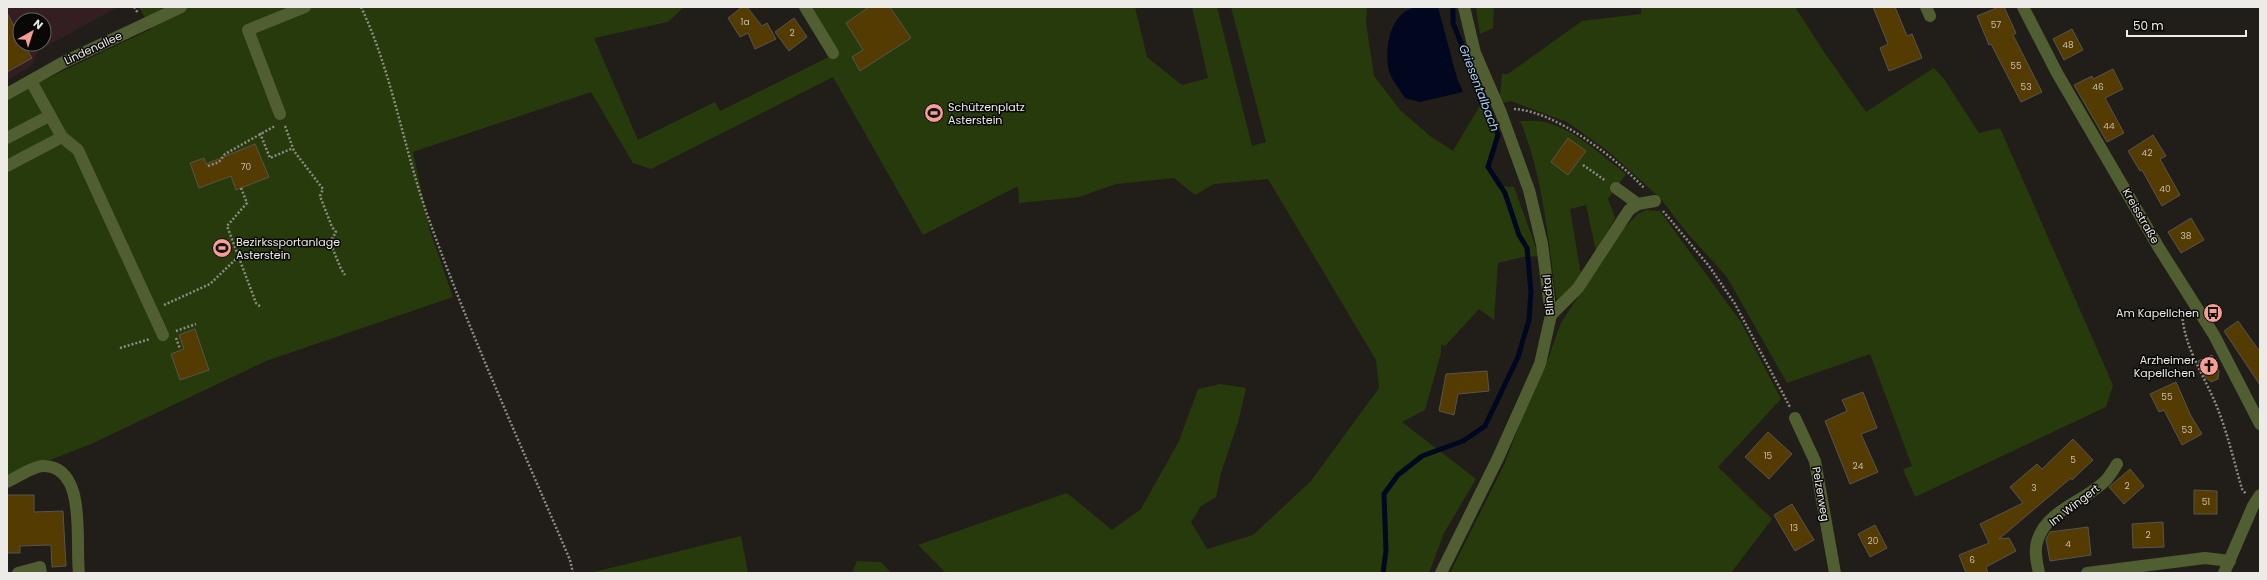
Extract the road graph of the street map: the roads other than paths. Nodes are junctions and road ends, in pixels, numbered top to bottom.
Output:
1 (181, 7) edge
2 (305, 7) edge
3 (805, 7) edge
4 (1464, 7) edge
5 (2023, 7) edge
6 (834, 53) dead end
7 (31, 80) junction
8 (7, 94) edge
9 (49, 116) junction
10 (280, 120) road end
11 (62, 137) junction
12 (7, 138) edge
13 (7, 166) edge
14 (1616, 188) road end
15 (1655, 201) road end
16 (1638, 204) junction
17 (1551, 315) junction
18 (163, 335) road end
19 (1795, 418) road end
20 (2260, 424) edge
21 (2117, 464) dead end
22 (7, 482) edge
23 (2260, 495) edge
24 (2230, 560) junction
25 (18, 573) edge
26 (42, 573) edge
27 (79, 573) edge
28 (1441, 573) edge
29 (1836, 573) edge
30 (2039, 573) edge
31 (2087, 573) edge
32 (2224, 573) edge

1 - 7 street, Lindenallee
2 - 10 street
3 - 6 street
4 - 17 street, Blindtal
5 - 20 street, Kreisstraße
7 - 8 street, Lindenallee
7 - 9 street
9 - 11 street
9 - 12 street
11 - 13 street
11 - 18 street
14 - 16 street
15 - 16 street
16 - 17 street
17 - 28 street, Blindtal
19 - 29 street, Pelzerweg
21 - 30 street, Im Wingert
22 - 27 street
23 - 24 street
24 - 31 street
24 - 32 street
25 - 26 street

